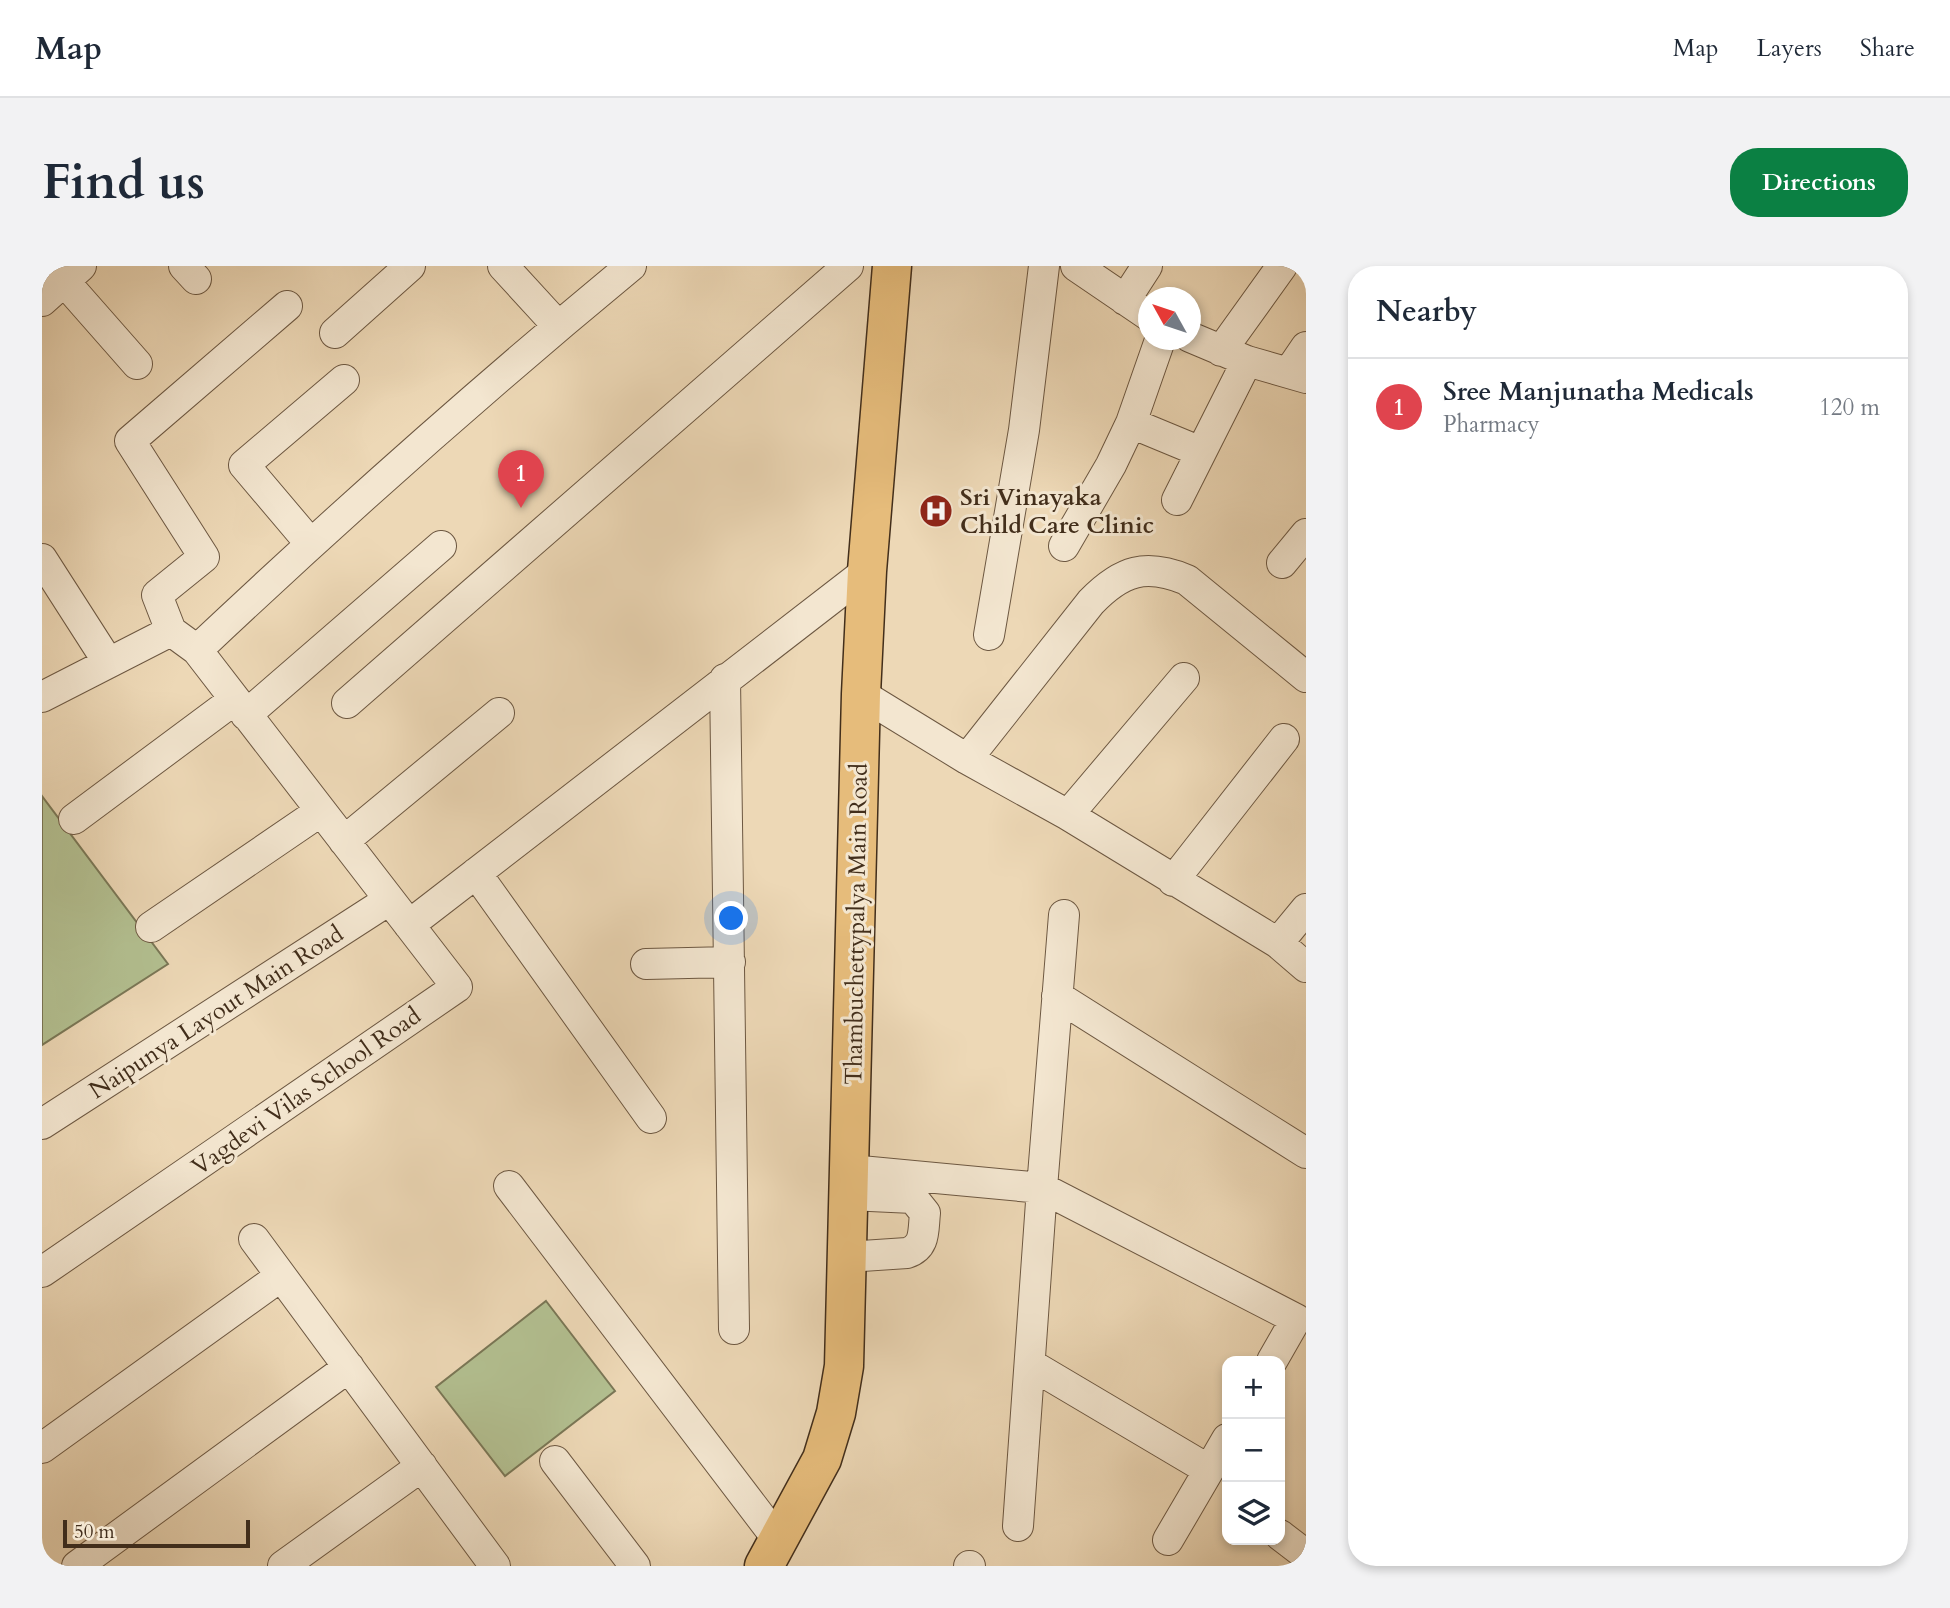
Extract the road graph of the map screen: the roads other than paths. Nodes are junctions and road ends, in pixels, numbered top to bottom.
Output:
1 (410, 266) edge
2 (503, 266) edge
3 (631, 266) edge
4 (848, 266) edge
5 (892, 266) edge
6 (1044, 266) edge
7 (1076, 266) edge
8 (1147, 266) edge
9 (1282, 266) edge
10 (72, 273) edge
11 (42, 301) edge
12 (287, 306) dead end
13 (1137, 307) edge
14 (558, 326) junction
15 (335, 333) dead end
16 (1201, 341) edge
17 (1306, 347) edge
18 (1157, 350) edge
19 (1234, 356) junction
20 (137, 364) dead end
21 (1297, 375) edge
22 (344, 380) dead end
23 (1131, 423) junction
24 (1201, 452) junction
25 (1177, 500) dead end
26 (1306, 534) edge
27 (310, 543) junction
28 (441, 546) dead end
29 (1064, 546) dead end
30 (42, 559) edge
31 (1282, 563) dead end
32 (867, 571) junction
33 (171, 631) junction
34 (989, 635) dead end
35 (197, 650) junction
36 (108, 662) junction
37 (1306, 677) edge
38 (1184, 678) dead end
39 (725, 679) junction
40 (861, 694) junction
41 (42, 696) edge
42 (346, 703) dead end
43 (240, 708) junction
44 (499, 713) dead end
45 (1284, 739) dead end
46 (968, 759) junction
47 (321, 811) junction
48 (1068, 815) junction
49 (74, 819) dead end
50 (344, 841) junction
51 (476, 873) junction
52 (1173, 881) junction
53 (389, 900) junction
54 (1306, 909) edge
55 (1064, 915) dead end
56 (409, 925) junction
57 (151, 927) dead end
58 (1278, 943) junction
59 (730, 962) junction
60 (646, 964) dead end
61 (1306, 967) edge
62 (1057, 996) junction
63 (651, 1118) dead end
64 (42, 1124) edge
65 (1306, 1153) edge
66 (850, 1182) junction
67 (509, 1186) dead end
68 (1042, 1188) junction
69 (254, 1240) dead end
70 (847, 1257) junction
71 (42, 1272) edge
72 (281, 1276) junction
73 (1301, 1311) edge
74 (734, 1329) dead end
75 (1275, 1356) edge
76 (1030, 1364) junction
77 (349, 1367) junction
78 (42, 1448) edge
79 (1222, 1448) edge
80 (555, 1461) dead end
81 (422, 1466) junction
82 (1209, 1470) junction
83 (1018, 1526) dead end
84 (1285, 1539) edge
85 (1168, 1540) dead end
86 (771, 1554) edge
87 (1306, 1555) edge
88 (77, 1566) edge
89 (283, 1566) edge
90 (495, 1566) edge
91 (635, 1566) edge

1 - 15 street
2 - 14 street
3 - 14 street
4 - 42 street
5 - 32 main road, Thambuchettypalya Main Road
6 - 34 street
7 - 13 street
8 - 13 street
9 - 19 street
10 - 11 street
10 - 20 street
12 - 33 street
14 - 27 street
16 - 19 street
17 - 21 street
18 - 23 street
19 - 21 street
19 - 24 street
22 - 27 street
23 - 24 street
23 - 29 street
24 - 25 street
26 - 31 street
27 - 35 street
28 - 43 street
30 - 36 street
32 - 39 street
32 - 40 main road, Thambuchettypalya Main Road
33 - 35 street
33 - 36 street
35 - 43 street
36 - 41 street
37 - 46 street
38 - 48 street
39 - 51 street
39 - 59 street
40 - 46 street
40 - 66 main road, Thambuchettypalya Main Road
43 - 47 street
43 - 49 street
44 - 50 street
45 - 52 street
46 - 48 street
47 - 50 street
47 - 57 street
48 - 52 street
50 - 53 street
51 - 56 street
51 - 63 street
52 - 58 street
53 - 56 street
53 - 64 street, Naipunya Layout Main Road
54 - 58 street
55 - 62 street
56 - 71 street, Vagdevi Vilas School Road
58 - 61 street
59 - 60 street
59 - 74 street
62 - 65 street
62 - 68 street
66 - 68 street
66 - 70 main road, Thambuchettypalya Main Road
66 - 70 street
67 - 86 street
68 - 73 street
68 - 76 street
69 - 72 street
70 - 86 main road, Thambuchettypalya Main Road
72 - 77 street
72 - 78 street
73 - 75 street
76 - 82 street
76 - 83 street
77 - 81 street
77 - 88 street
79 - 82 street
80 - 91 street
81 - 89 street
81 - 90 street
82 - 85 street
84 - 87 street

